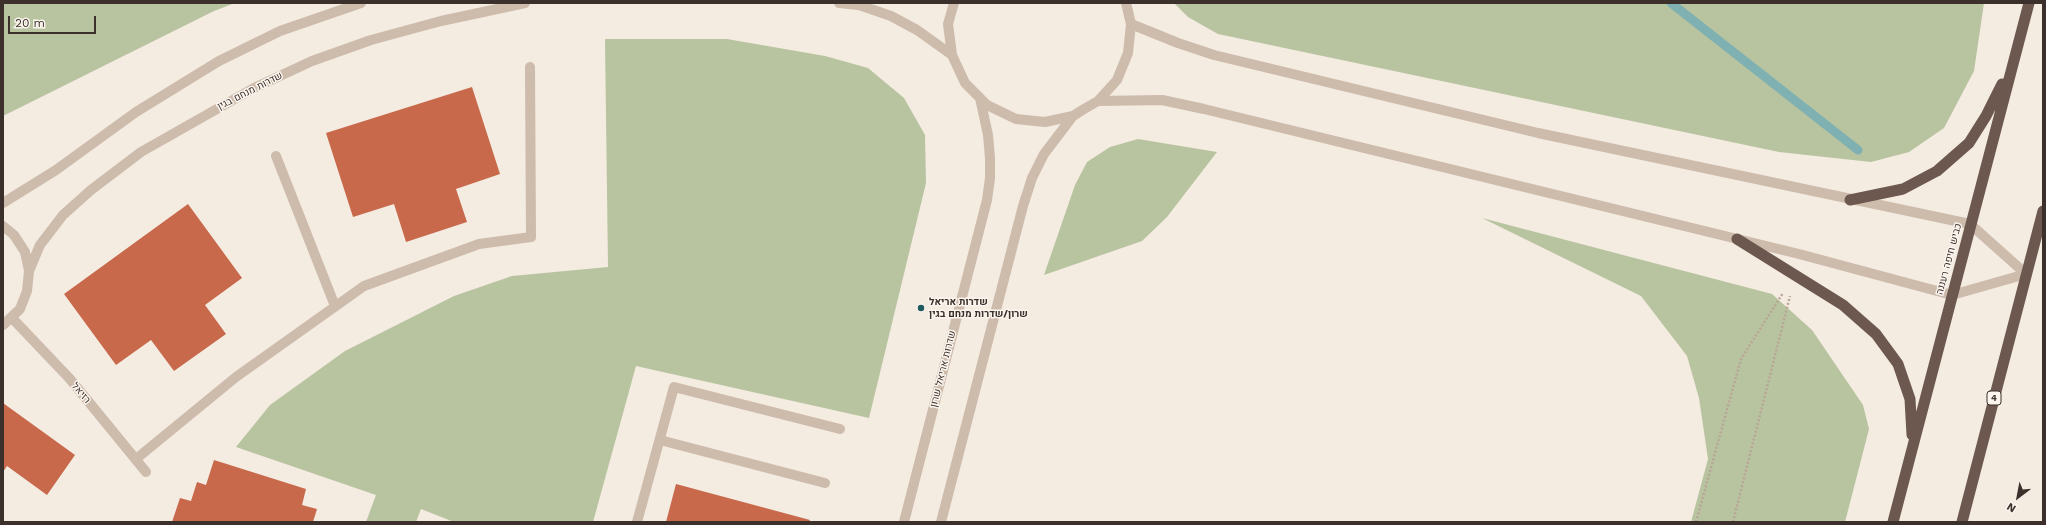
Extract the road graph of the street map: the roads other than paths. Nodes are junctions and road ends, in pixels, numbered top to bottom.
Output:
1 (361, 3) edge
2 (525, 3) edge
3 (839, 3) edge
4 (954, 3) edge
5 (1126, 3) edge
6 (2029, 3) edge
7 (1131, 24) junction
8 (952, 55) junction
9 (2013, 62) junction
10 (530, 66) dead end
11 (980, 98) junction
12 (1098, 101) junction
13 (1073, 116) junction
14 (276, 156) dead end
15 (1850, 200) junction
16 (3, 203) edge
17 (2043, 211) edge
18 (1970, 224) junction
19 (3, 226) edge
20 (1737, 239) junction
21 (29, 271) junction
22 (2026, 274) junction
23 (1952, 295) junction
24 (335, 306) junction
25 (12, 318) junction
26 (3, 325) edge
27 (840, 429) dead end
28 (660, 440) junction
29 (1913, 446) junction
30 (136, 459) junction
31 (146, 472) dead end
32 (825, 483) dead end
33 (637, 522) edge
34 (904, 522) edge
35 (941, 522) edge
36 (1893, 522) edge
37 (1962, 522) edge

1 - 16 street
2 - 21 street, שדרות מנחם בגין
3 - 8 street
4 - 8 street
5 - 7 street
6 - 9 highway, כביש חיפה רעננה
7 - 12 street
7 - 15 street
8 - 11 street
9 - 15 highway
9 - 18 highway, כביש חיפה רעננה
10 - 24 street
11 - 13 street
11 - 34 street, שדרות אריאל שרון
12 - 13 street
12 - 20 street
13 - 35 street
14 - 24 street
15 - 18 street
17 - 22 highway, 4
18 - 22 street
18 - 23 highway, כביש חיפה רעננה
19 - 21 street
20 - 23 street
20 - 29 highway
21 - 25 street
22 - 23 street
22 - 37 highway, 4
23 - 29 highway, כביש חיפה רעננה
24 - 30 street
25 - 26 street
25 - 30 street, רזיאל
27 - 28 street
28 - 32 street
28 - 33 street
29 - 36 highway, כביש חיפה רעננה
30 - 31 street, רזיאל

